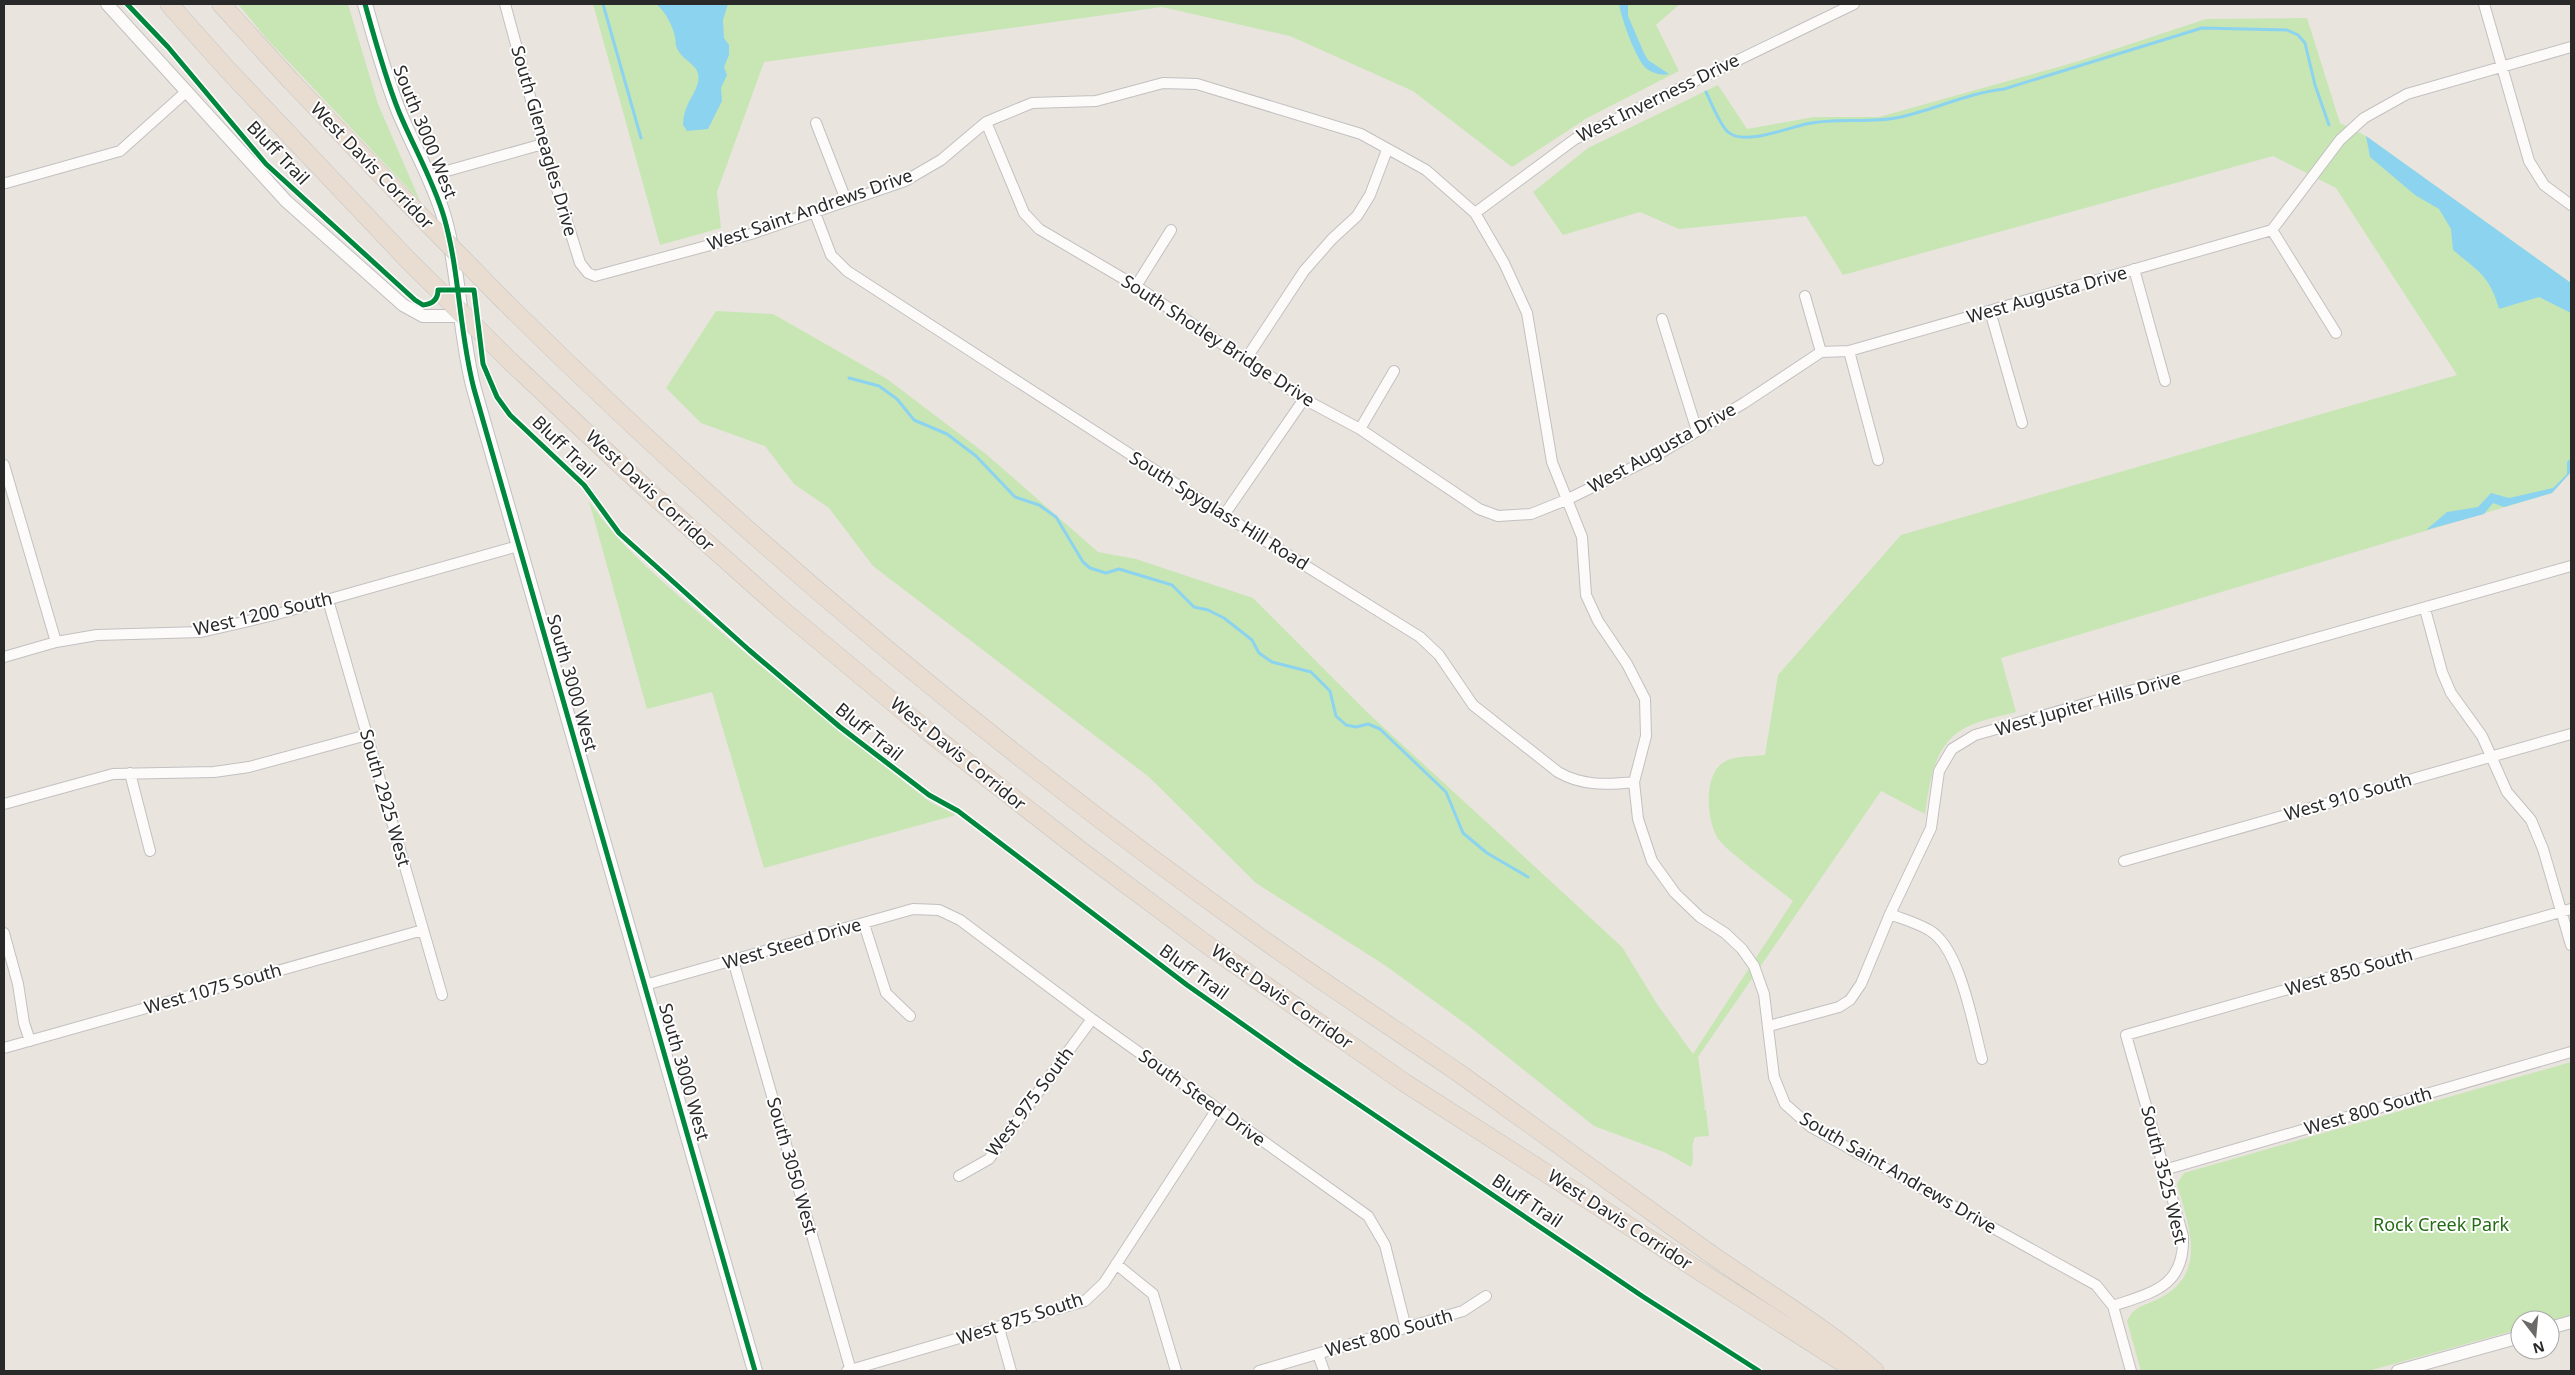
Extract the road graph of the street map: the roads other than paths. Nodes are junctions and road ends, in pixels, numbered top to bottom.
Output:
1 (107, 4) edge
2 (160, 4) edge
3 (169, 4) edge
4 (221, 4) edge
5 (226, 4) edge
6 (365, 4) edge
7 (505, 4) edge
8 (1854, 4) edge
9 (2484, 4) edge
10 (240, 25) junction
11 (206, 44) junction
12 (2571, 47) edge
13 (2502, 67) junction
14 (187, 91) junction
15 (986, 122) junction
16 (816, 123) dead end
17 (543, 144) junction
18 (1388, 150) junction
19 (429, 176) junction
20 (6, 183) dead end
21 (846, 200) junction
22 (2571, 205) edge
23 (814, 213) junction
24 (1475, 213) junction
25 (1171, 230) dead end
26 (2272, 230) junction
27 (2134, 269) junction
28 (591, 275) joint
29 (1136, 286) junction
30 (1805, 296) dead end
31 (1990, 311) junction
32 (461, 316) junction
33 (1662, 319) dead end
34 (2336, 333) dead end
35 (1849, 351) junction
36 (1821, 352) junction
37 (1246, 359) junction
38 (1394, 372) dead end
39 (2166, 380) dead end
40 (1304, 398) junction
41 (2022, 422) dead end
42 (1360, 429) junction
43 (1697, 431) junction
44 (1878, 460) dead end
45 (4, 465) edge
46 (1566, 500) junction
47 (1224, 515) junction
48 (1498, 516) joint
49 (518, 546) junction
50 (2571, 566) edge
51 (328, 600) junction
52 (2425, 610) junction
53 (56, 642) junction
54 (4, 657) edge
55 (2571, 734) edge
56 (367, 735) junction
57 (2491, 757) junction
58 (130, 773) junction
59 (1634, 782) junction
60 (4, 804) edge
61 (150, 852) dead end
62 (2124, 860) dead end
63 (939, 910) joint
64 (2567, 910) edge
65 (1890, 914) junction
66 (864, 924) junction
67 (423, 930) junction
68 (4, 933) edge
69 (2571, 945) edge
70 (733, 960) junction
71 (645, 985) junction
72 (442, 995) dead end
73 (910, 1016) dead end
74 (1092, 1019) junction
75 (1769, 1026) junction
76 (2126, 1034) joint
77 (30, 1041) junction
78 (4, 1048) edge
79 (2571, 1052) edge
80 (1982, 1059) dead end
81 (1217, 1109) junction
82 (2164, 1170) junction
83 (960, 1176) dead end
84 (1116, 1264) junction
85 (1486, 1296) dead end
86 (2113, 1306) junction
87 (998, 1328) junction
88 (1406, 1328) junction
89 (2510, 1340) edge
90 (1318, 1354) junction
91 (755, 1371) edge
92 (849, 1371) edge
93 (1011, 1371) edge
94 (1176, 1371) edge
95 (1259, 1371) edge
96 (1324, 1371) edge
97 (1856, 1371) edge
98 (1876, 1371) edge
99 (2131, 1371) edge
100 (2398, 1371) edge

1 - 14 street
2 - 11 highway
3 - 11 highway, West Davis Corridor
4 - 10 highway, West Davis Corridor
5 - 10 highway
6 - 19 main road, South 3000 West
7 - 17 street, South Gleneagles Drive
8 - 24 street, West Inverness Drive
9 - 13 street
10 - 98 highway, West Davis Corridor, bridge
11 - 97 highway, West Davis Corridor, bridge
12 - 13 street
13 - 22 street
13 - 26 street
14 - 20 street
14 - 32 street
15 - 18 street, West Saint Andrews Drive
15 - 21 street, West Saint Andrews Drive
15 - 29 street, South Shotley Bridge Drive
16 - 21 street
17 - 19 street
17 - 28 street, South Gleneagles Drive
18 - 24 street, South Saint Andrews Drive
18 - 37 street
19 - 32 main road, South 3000 West
21 - 23 street, West Saint Andrews Drive
23 - 28 street, West Saint Andrews Drive
23 - 47 street, South Spyglass Hill Road
24 - 46 street, South Saint Andrews Drive
25 - 29 street
26 - 27 street, West Augusta Drive
26 - 34 street
27 - 31 street, West Augusta Drive
27 - 39 street
29 - 37 street, South Shotley Bridge Drive
30 - 36 street
31 - 35 street, West Augusta Drive
31 - 41 street
32 - 49 main road, South 3000 West
33 - 43 street
35 - 36 street, West Augusta Drive
35 - 44 street
36 - 43 street, West Augusta Drive
37 - 40 street, South Shotley Bridge Drive
38 - 42 street
40 - 42 street, South Shotley Bridge Drive
40 - 47 street
42 - 48 street, South Shotley Bridge Drive
43 - 46 street, West Augusta Drive
45 - 53 street
46 - 48 street, West Augusta Drive
46 - 59 street, South Saint Andrews Drive
47 - 59 street, South Spyglass Hill Road
49 - 51 street, West 1200 South
49 - 71 main road, South 3000 West
50 - 52 street, West Jupiter Hills Drive
51 - 53 street, West 1200 South
51 - 56 street, South 2925 West
52 - 57 street
52 - 65 street, West Jupiter Hills Drive
53 - 54 street, West 1200 South
55 - 57 street, West 910 South
56 - 58 street
56 - 67 street, South 2925 West
57 - 62 street, West 910 South
57 - 64 street
58 - 60 street
58 - 61 street
59 - 75 street, South Saint Andrews Drive
63 - 66 street, West Steed Drive
63 - 74 street, South Steed Drive
64 - 69 street
64 - 76 street, West 850 South
65 - 75 street, West Jupiter Hills Drive
65 - 80 street
66 - 70 street, West Steed Drive
66 - 73 street
67 - 72 street, South 2925 West
67 - 77 street, West 1075 South
68 - 77 street
70 - 71 street, West Steed Drive
70 - 92 street, South 3050 West
71 - 91 main road, South 3000 West
74 - 81 street, South Steed Drive
74 - 83 street, West 975 South
75 - 86 street, South Saint Andrews Drive
76 - 82 street, South 3525 West
77 - 78 street, West 1075 South
79 - 82 street, West 800 South
81 - 84 street, West 875 South
81 - 88 street, South Steed Drive
82 - 86 street, South 3525 West
84 - 87 street, West 875 South
84 - 94 street
85 - 88 street, West 800 South
86 - 99 street, South Saint Andrews Drive
87 - 92 street, West 875 South
87 - 93 street
88 - 90 street, West 800 South
89 - 100 street
90 - 95 street, West 800 South
90 - 96 street

